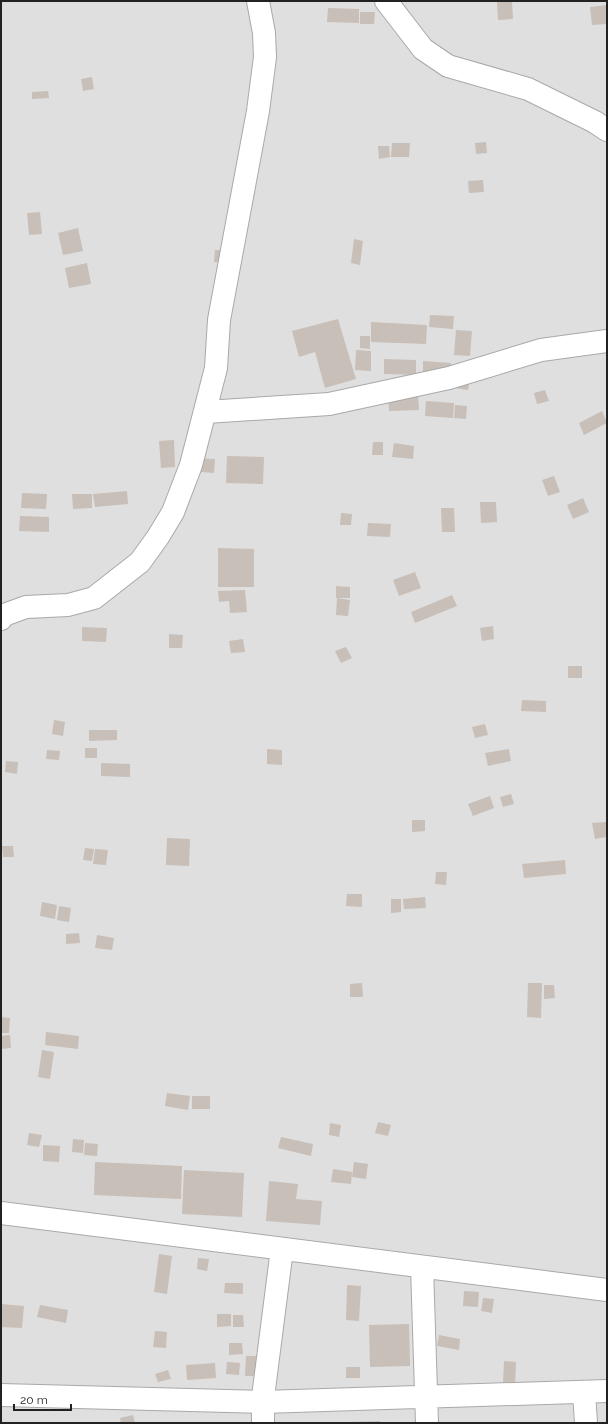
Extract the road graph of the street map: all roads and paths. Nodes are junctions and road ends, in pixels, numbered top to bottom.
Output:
1 (258, 1) edge
2 (386, 1) edge
3 (607, 130) edge
4 (607, 341) edge
5 (206, 412) junction
6 (1, 619) edge
7 (1, 1213) edge
8 (282, 1249) junction
9 (422, 1267) junction
10 (607, 1290) edge
11 (607, 1391) edge
12 (584, 1392) junction
13 (1, 1395) edge
14 (426, 1397) junction
15 (263, 1413) edge
16 (427, 1423) edge
17 (586, 1423) edge

1 - 5 street
2 - 3 street
4 - 5 street
5 - 6 street
7 - 8 street
8 - 9 street
8 - 15 street
9 - 10 street
9 - 14 street
11 - 12 street
12 - 14 street
12 - 17 street
13 - 15 street
14 - 15 street
14 - 16 street

